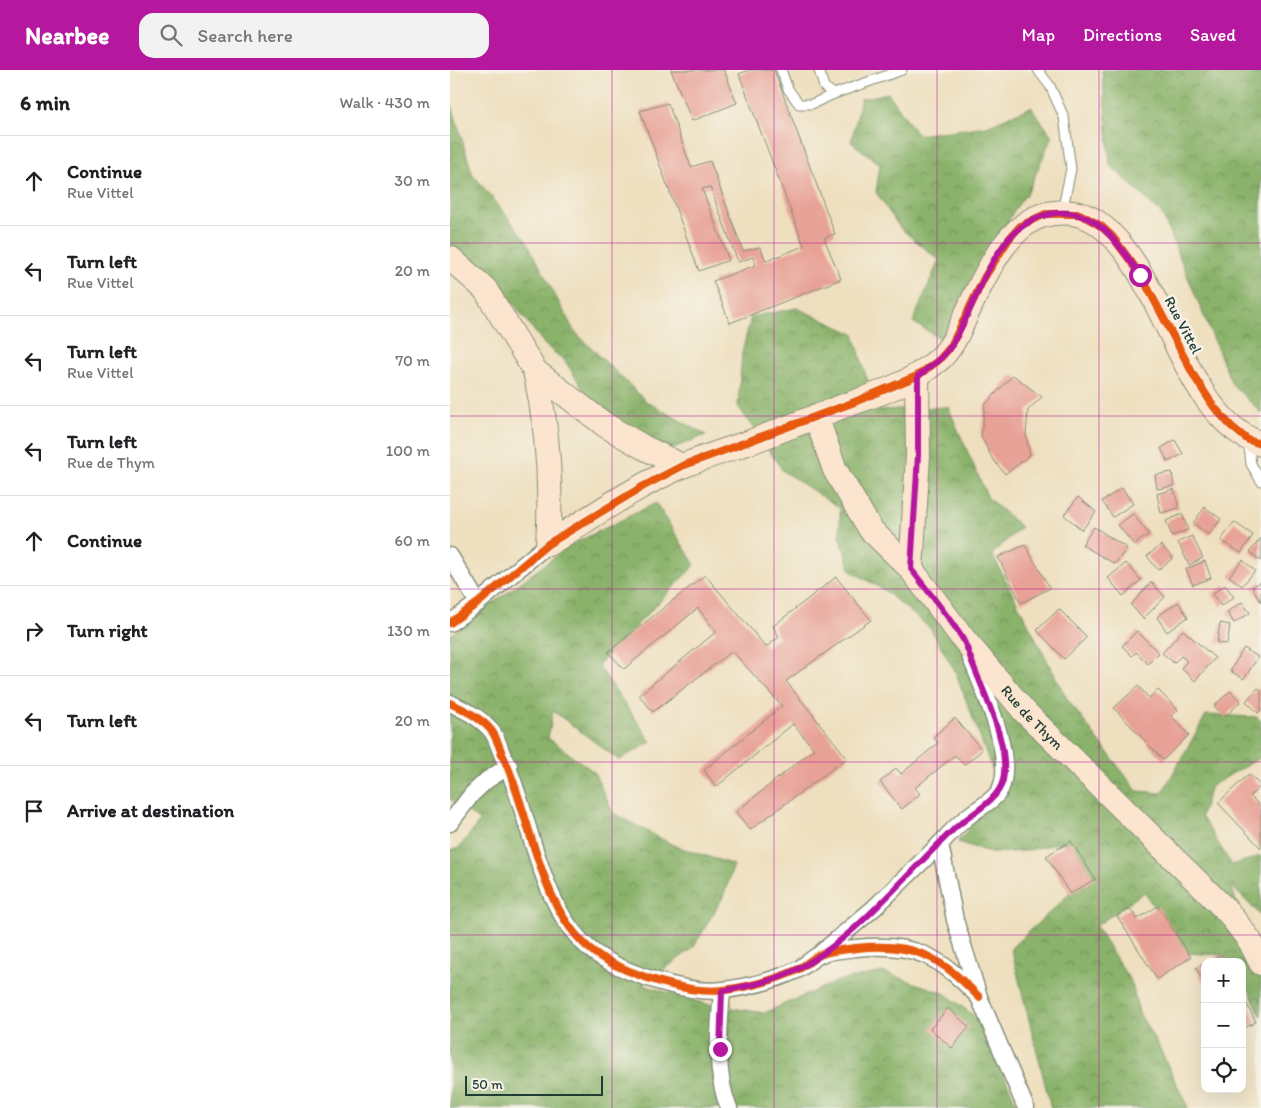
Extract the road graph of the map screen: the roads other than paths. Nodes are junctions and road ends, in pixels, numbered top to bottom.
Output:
1 (781, 70) edge
2 (819, 70) edge
3 (902, 70) edge
4 (1038, 70) edge
5 (834, 94) junction
6 (1062, 212) junction
7 (450, 258) edge
8 (535, 371) junction
9 (918, 376) junction
10 (816, 416) junction
11 (1254, 442) edge
12 (682, 466) junction
13 (1261, 481) edge
14 (548, 544) junction
15 (450, 556) edge
16 (911, 569) junction
17 (478, 603) junction
18 (450, 623) edge
19 (962, 637) junction
20 (450, 703) edge
21 (508, 766) junction
22 (450, 823) edge
23 (940, 844) junction
24 (1255, 943) edge
25 (820, 955) junction
26 (1261, 963) edge
27 (722, 991) junction
28 (979, 997) junction
29 (729, 1108) edge
30 (1026, 1108) edge

1 - 5 lane
2 - 5 lane
3 - 5 lane
4 - 6 lane
6 - 9 street, Rue Vittel
6 - 11 street, Rue Vittel
7 - 8 street
8 - 12 street
8 - 14 street
9 - 10 street, Rue Vittel
9 - 16 street
10 - 12 street, Rue Vittel
10 - 16 street, Rue de Thym
11 - 13 lane
12 - 14 street, Rue Vittel
14 - 17 street
15 - 17 street
16 - 19 street, Rue de Thym
17 - 18 street
19 - 23 street
19 - 24 street, Rue de Thym
20 - 21 street
21 - 22 street
21 - 27 street
23 - 25 street
23 - 28 street
24 - 26 street, Rue de Thym
25 - 27 street
25 - 28 street
27 - 29 street
28 - 30 street

